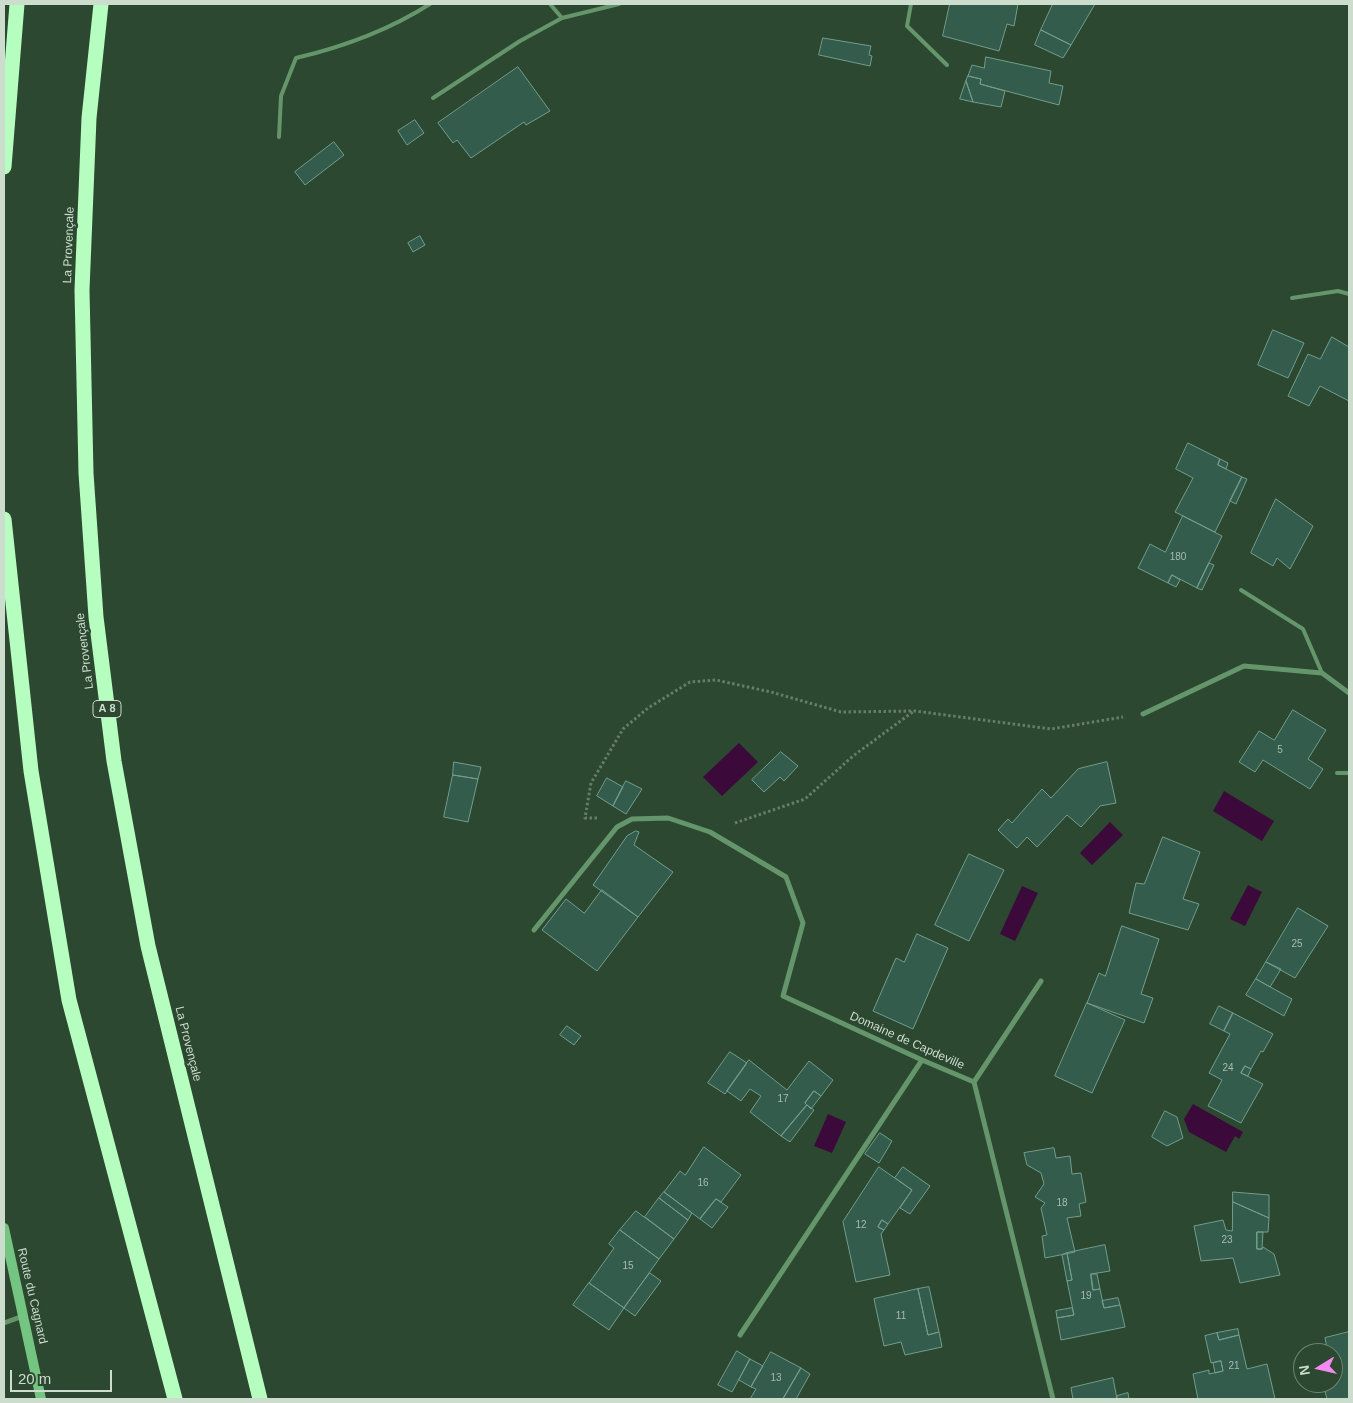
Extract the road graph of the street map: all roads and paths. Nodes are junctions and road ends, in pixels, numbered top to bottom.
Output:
1 (17, 4) edge
2 (101, 4) edge
3 (430, 4) edge
4 (550, 4) edge
5 (619, 4) edge
6 (912, 4) edge
7 (562, 18) junction
8 (947, 66) dead end
9 (433, 98) dead end
10 (279, 137) dead end
11 (4, 167) edge
12 (1349, 294) edge
13 (1292, 298) dead end
14 (4, 519) edge
15 (1241, 590) dead end
16 (1322, 673) junction
17 (1349, 693) edge
18 (914, 711) junction
19 (1143, 714) joint
20 (1337, 773) dead end
21 (1349, 773) edge
22 (632, 820) junction
23 (710, 832) junction
24 (534, 930) dead end
25 (1041, 981) dead end
26 (922, 1060) junction
27 (974, 1082) junction
28 (4, 1228) edge
29 (24, 1315) junction
30 (4, 1323) edge
31 (740, 1335) dead end
32 (41, 1399) edge
33 (175, 1399) edge
34 (260, 1399) edge
35 (1053, 1399) edge

1 - 11 highway
2 - 34 highway, La Provençale / A 8
3 - 10 lane
4 - 7 lane
5 - 7 lane
6 - 8 lane
7 - 9 lane
12 - 13 lane
14 - 33 highway
15 - 16 lane
16 - 17 street
16 - 19 street
18 - 19 path
18 - 22 path
18 - 23 path
20 - 21 lane
22 - 23 street
22 - 24 street
23 - 26 street, Domaine de Capdeville
25 - 27 street
26 - 27 street, Domaine de Capdeville
26 - 31 street
27 - 35 street, Domaine de Capdeville
28 - 29 street, Route du Cagnard
29 - 30 street
29 - 32 street, Route du Cagnard

